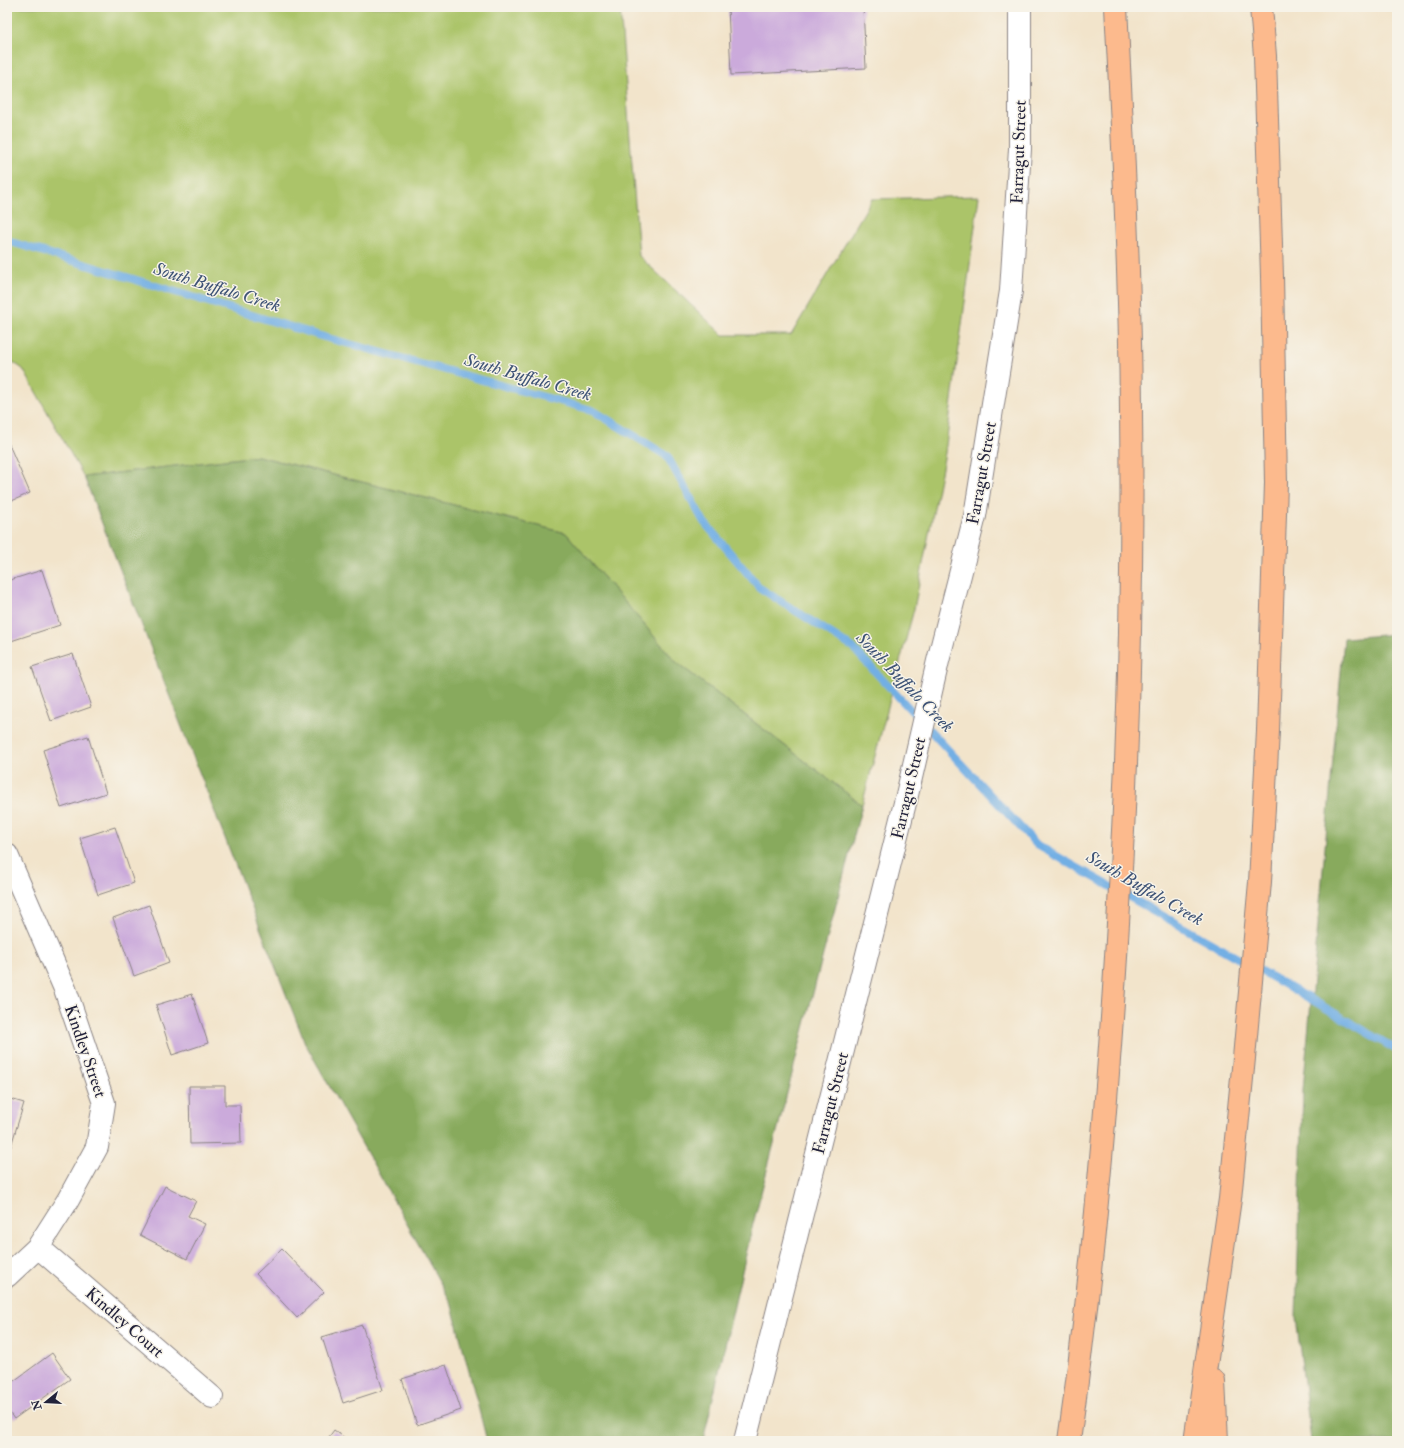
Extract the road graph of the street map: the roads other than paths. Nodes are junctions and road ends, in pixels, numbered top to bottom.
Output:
1 (1020, 7) edge
2 (1116, 7) edge
3 (1261, 7) edge
4 (7, 856) edge
5 (38, 1247) junction
6 (7, 1276) edge
7 (1211, 1330) junction
8 (212, 1397) dead end
9 (745, 1441) edge
10 (1069, 1441) edge
11 (1195, 1441) edge
12 (1216, 1441) edge

1 - 9 street, Farragut Street
2 - 10 highway
3 - 7 highway
4 - 5 street, Kindley Street
5 - 6 street, Kindley Street
5 - 8 street, Kindley Court
7 - 11 highway
7 - 12 highway

